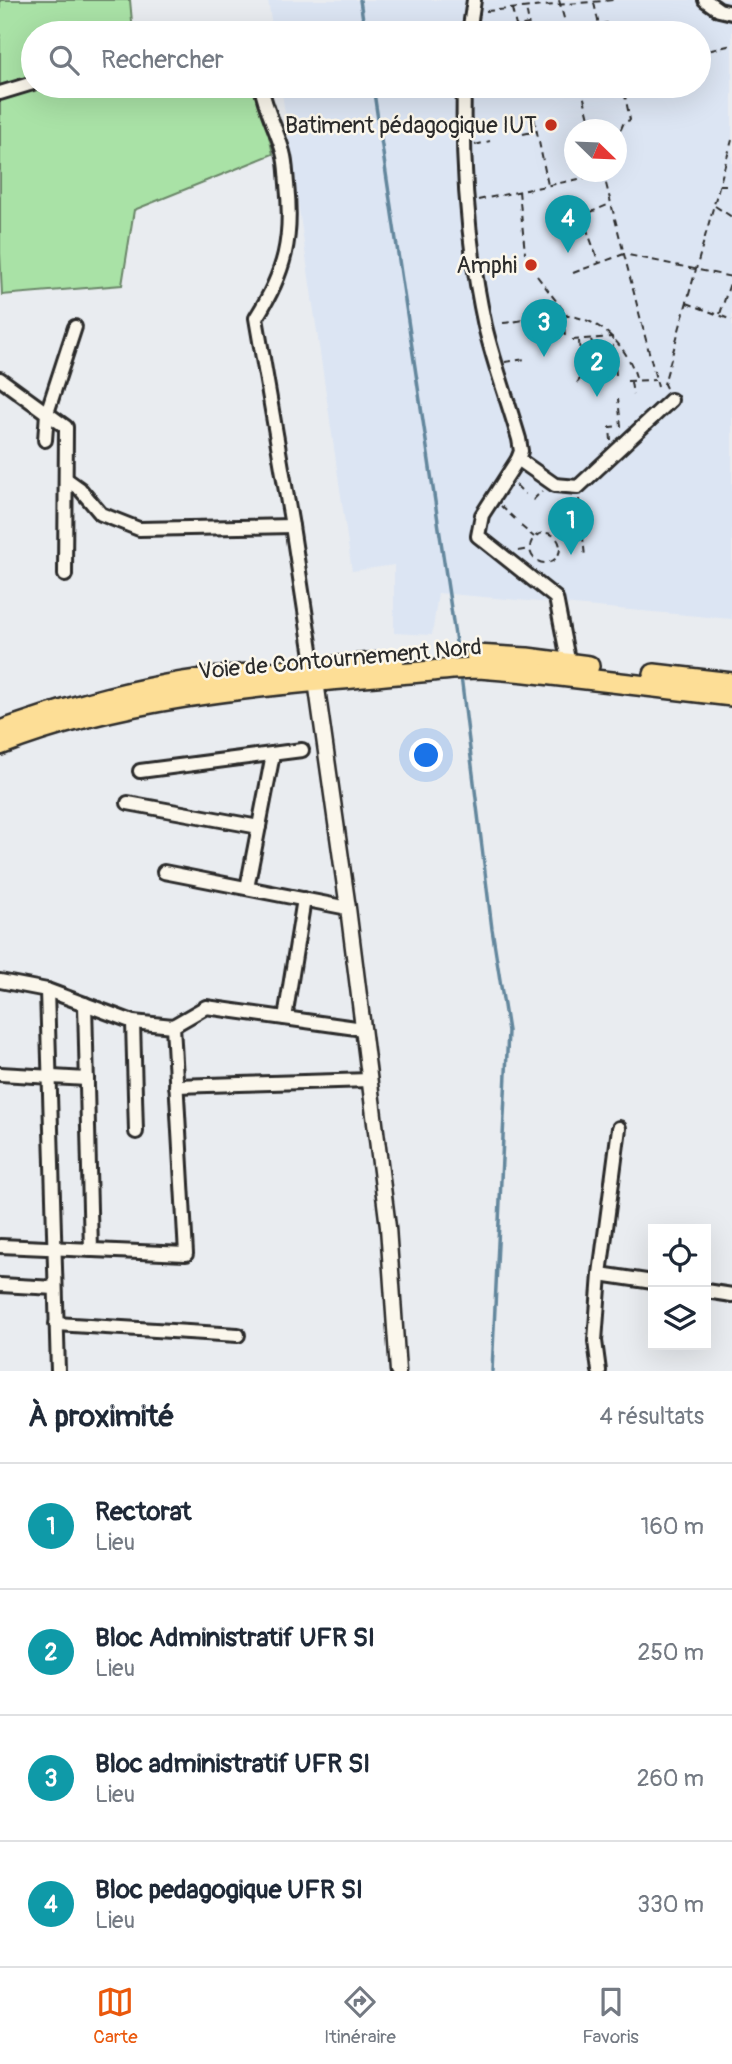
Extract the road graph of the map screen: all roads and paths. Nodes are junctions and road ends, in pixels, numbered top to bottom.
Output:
1 (559, 0) edge
2 (614, 0) edge
3 (705, 0) edge
4 (594, 2) junction
5 (560, 4) junction
6 (473, 6) edge
7 (526, 7) junction
8 (511, 9) junction
9 (732, 13) edge
10 (515, 21) edge
11 (528, 21) edge
12 (565, 21) edge
13 (598, 21) edge
14 (732, 45) edge
15 (711, 50) edge
16 (21, 87) edge
17 (0, 93) edge
18 (263, 98) edge
19 (464, 98) edge
20 (584, 98) edge
21 (625, 98) edge
22 (534, 118) dead end
23 (589, 119) edge
24 (627, 121) edge
25 (537, 131) junction
26 (523, 134) dead end
27 (732, 140) edge
28 (491, 141) dead end
29 (465, 148) junction
30 (564, 181) edge
31 (606, 182) edge
32 (548, 185) junction
33 (719, 185) junction
34 (732, 185) edge
35 (519, 191) junction
36 (467, 202) junction
37 (611, 204) junction
38 (714, 205) junction
39 (582, 216) junction
40 (732, 217) edge
41 (556, 227) dead end
42 (526, 253) dead end
43 (624, 254) junction
44 (599, 264) junction
45 (696, 269) junction
46 (573, 274) dead end
47 (537, 276) dead end
48 (732, 277) edge
49 (687, 302) junction
50 (720, 315) junction
51 (563, 316) junction
52 (567, 316) junction
53 (732, 320) edge
54 (503, 323) dead end
55 (75, 327) dead end
56 (565, 336) dead end
57 (612, 337) junction
58 (590, 339) junction
59 (572, 340) dead end
60 (579, 340) junction
61 (580, 354) dead end
62 (597, 356) junction
63 (614, 358) junction
64 (525, 359) dead end
65 (496, 363) junction
66 (616, 375) dead end
67 (0, 379) edge
68 (656, 380) junction
69 (627, 381) dead end
70 (631, 381) junction
71 (637, 381) junction
72 (577, 383) dead end
73 (658, 387) dead end
74 (633, 395) dead end
75 (618, 400) dead end
76 (671, 400) joint
77 (47, 413) junction
78 (45, 440) dead end
79 (613, 455) junction
80 (518, 459) junction
81 (508, 475) junction
82 (66, 479) junction
83 (552, 483) junction
84 (578, 487) junction
85 (525, 494) dead end
86 (493, 498) junction
87 (533, 500) dead end
88 (514, 519) dead end
89 (292, 526) junction
90 (521, 526) dead end
91 (534, 538) junction
92 (585, 557) dead end
93 (65, 575) dead end
94 (570, 671) junction
95 (316, 676) junction
96 (732, 683) edge
97 (732, 696) edge
98 (0, 731) edge
99 (0, 746) edge
100 (302, 751) dead end
101 (273, 754) junction
102 (140, 771) dead end
103 (128, 803) dead end
104 (259, 827) junction
105 (164, 872) dead end
106 (247, 888) junction
107 (304, 899) junction
108 (348, 908) junction
109 (0, 981) edge
110 (47, 990) junction
111 (85, 1004) junction
112 (285, 1018) junction
113 (133, 1022) junction
114 (173, 1026) junction
115 (363, 1029) junction
116 (0, 1074) edge
117 (50, 1077) junction
118 (87, 1079) junction
119 (369, 1080) junction
120 (176, 1086) junction
121 (619, 1128) dead end
122 (136, 1132) dead end
123 (0, 1246) edge
124 (54, 1248) junction
125 (91, 1250) junction
126 (600, 1274) junction
127 (648, 1281) edge
128 (0, 1285) edge
129 (55, 1287) junction
130 (711, 1292) edge
131 (732, 1295) edge
132 (56, 1324) junction
133 (238, 1335) dead end
134 (58, 1371) edge
135 (398, 1371) edge
136 (599, 1371) edge

1 - 5 path
2 - 4 path
3 - 9 street
4 - 5 path
4 - 13 path
5 - 7 path
5 - 12 path
6 - 8 path
7 - 8 path
7 - 11 path
8 - 10 path
14 - 15 path
16 - 17 street
18 - 89 street
19 - 29 street
20 - 23 path
21 - 24 path
22 - 25 path
25 - 26 path
25 - 32 path
27 - 33 path
28 - 29 path
29 - 36 street
30 - 32 path
31 - 37 path
32 - 35 path
33 - 34 path
33 - 38 path
35 - 36 path
35 - 42 path
36 - 65 street
37 - 39 path
37 - 43 path
38 - 40 path
38 - 45 path
39 - 41 path
39 - 44 path
43 - 44 path
43 - 45 path
43 - 68 path
44 - 46 path
45 - 48 path
45 - 49 path
47 - 52 path
48 - 50 path
49 - 50 path
49 - 76 path
50 - 53 path
51 - 52 path
51 - 54 path
51 - 56 path
52 - 57 path
55 - 77 street
57 - 58 path
57 - 63 path
57 - 71 path
58 - 60 path
58 - 62 path
59 - 60 path
60 - 61 path
62 - 63 path
62 - 72 path
63 - 66 path
64 - 65 path
65 - 80 street
67 - 77 street
68 - 71 path
68 - 73 path
69 - 70 path
70 - 71 path
70 - 74 path
75 - 79 path
76 - 79 street
77 - 78 street
77 - 82 street
79 - 84 street
80 - 81 street
80 - 83 street
81 - 85 path
81 - 86 street
82 - 89 street
82 - 93 street
83 - 84 street
83 - 87 path
84 - 92 path
86 - 88 path
86 - 94 street
89 - 95 street
90 - 91 path
91 - 91 path
94 - 95 main road, Voie de Contournement Nord
94 - 96 main road, Voie de Contournement Nord
94 - 97 main road, Voie de Contournement Nord
95 - 98 main road, Voie de Contournement Nord
95 - 99 main road, Voie de Contournement Nord
95 - 108 street
100 - 101 street
101 - 102 street
101 - 104 street
103 - 104 street
104 - 106 street
105 - 106 street
106 - 107 street
107 - 108 street
107 - 112 street
108 - 115 street
109 - 110 street
110 - 111 street
110 - 117 street
111 - 113 street
111 - 118 street
112 - 114 street
112 - 115 street
113 - 114 street
113 - 122 street
114 - 120 street
115 - 119 street
116 - 117 street
117 - 118 street
117 - 124 street
118 - 125 street
119 - 120 street
119 - 135 street
120 - 125 street
121 - 126 street
123 - 124 street
124 - 125 street
124 - 129 street
126 - 127 street
126 - 136 street
128 - 129 street
129 - 132 street
130 - 131 street
132 - 133 street
132 - 134 street

